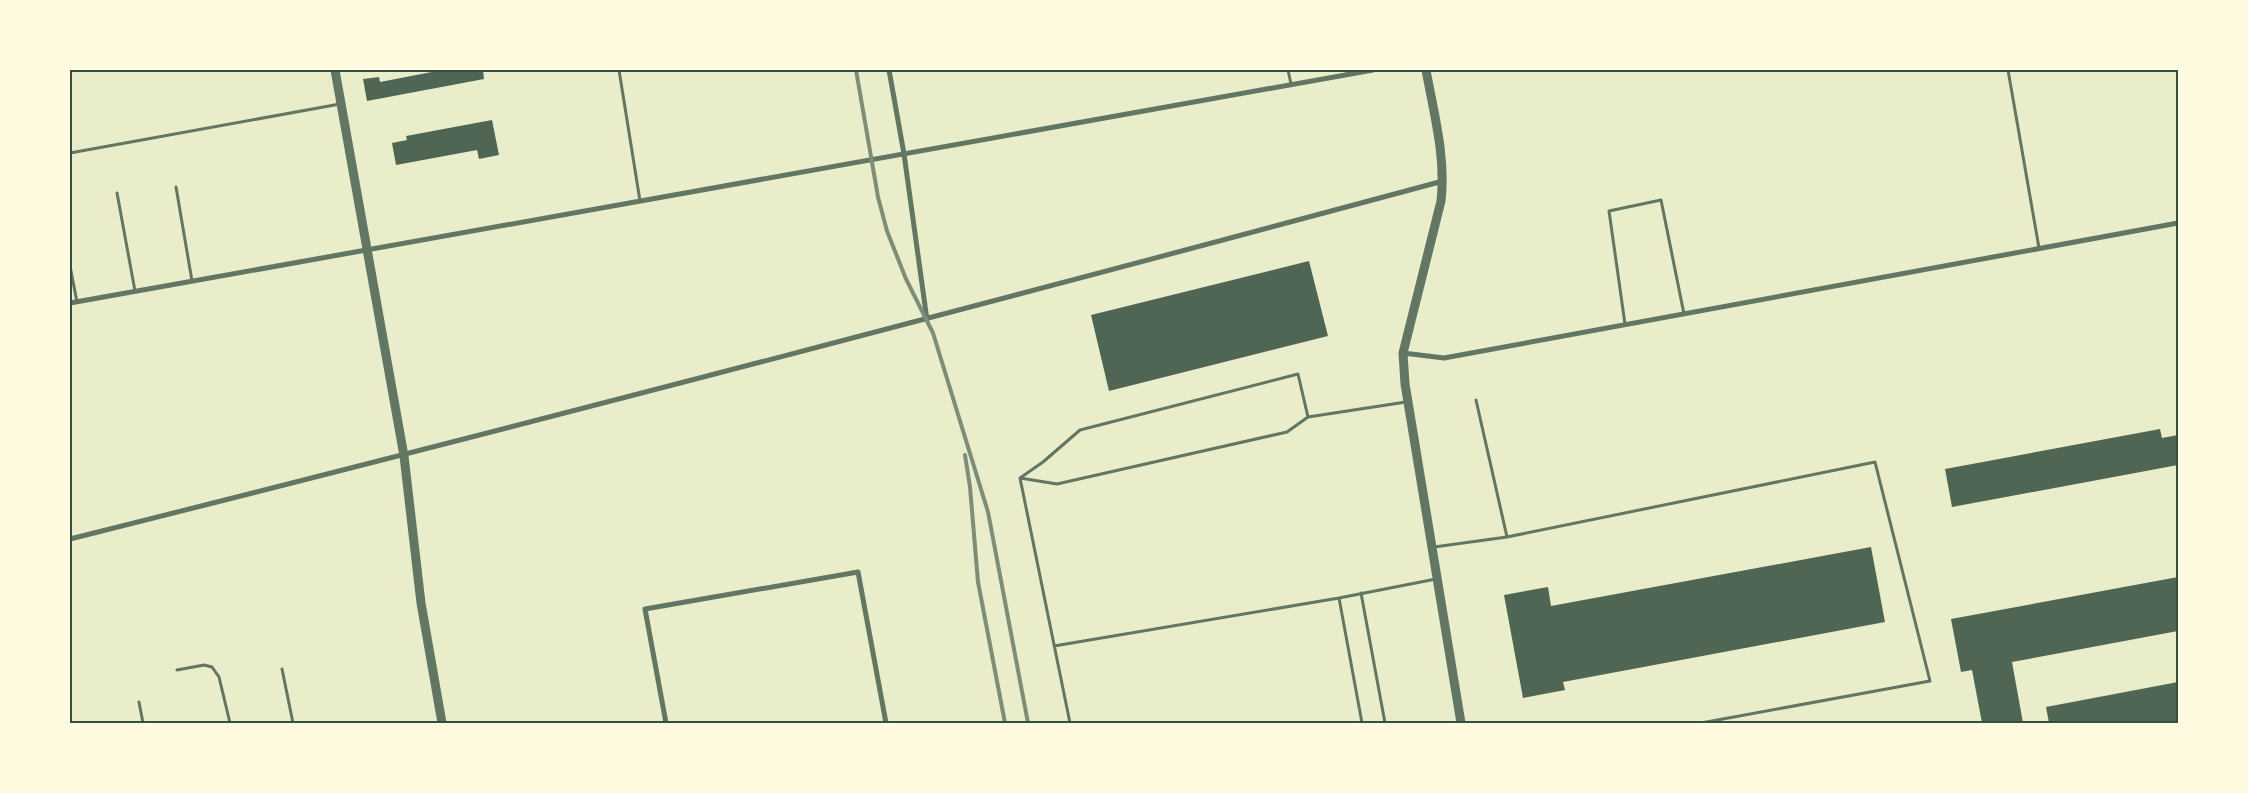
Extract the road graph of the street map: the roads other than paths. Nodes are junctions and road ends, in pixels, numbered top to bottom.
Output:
1 (335, 70) edge
2 (619, 70) edge
3 (889, 70) edge
4 (1288, 70) edge
5 (1373, 70) edge
6 (1426, 70) edge
7 (2008, 70) edge
8 (1291, 85) junction
9 (341, 104) junction
10 (70, 153) edge
11 (904, 154) junction
12 (1443, 181) junction
13 (176, 187) dead end
14 (117, 193) dead end
15 (640, 202) junction
16 (2178, 223) edge
17 (367, 249) junction
18 (2039, 249) junction
19 (70, 266) edge
20 (192, 281) junction
21 (135, 291) junction
22 (77, 302) junction
23 (70, 303) edge
24 (1684, 314) junction
25 (927, 320) junction
26 (1625, 325) junction
27 (1404, 353) junction
28 (1476, 400) dead end
29 (1407, 402) junction
30 (1308, 418) junction
31 (404, 456) junction
32 (1020, 478) junction
33 (1507, 537) junction
34 (70, 539) edge
35 (1431, 547) junction
36 (1437, 579) junction
37 (1361, 593) junction
38 (1339, 598) junction
39 (1054, 646) junction
40 (282, 669) dead end
41 (177, 670) dead end
42 (139, 702) dead end
43 (144, 723) edge
44 (230, 723) edge
45 (293, 723) edge
46 (442, 723) edge
47 (666, 723) edge
48 (886, 723) edge
49 (1070, 723) edge
50 (1362, 723) edge
51 (1385, 723) edge
52 (1461, 723) edge
53 (1701, 723) edge

1 - 9 street
2 - 15 lane
3 - 11 street
4 - 8 lane
5 - 8 street
6 - 12 street
7 - 18 lane
8 - 11 street
9 - 10 lane
9 - 17 street
11 - 15 street
11 - 25 street
12 - 25 street
12 - 27 street
13 - 20 lane
14 - 21 lane
15 - 17 street
16 - 18 street
17 - 20 street
17 - 31 street
18 - 24 street
19 - 22 lane
20 - 21 street
21 - 22 street
22 - 23 street
24 - 26 street
24 - 26 lane
25 - 31 street
26 - 27 street
27 - 29 street
28 - 33 lane
29 - 30 lane
29 - 35 street
30 - 32 lane
30 - 32 lane
31 - 34 street
31 - 46 street
32 - 39 lane
33 - 35 lane
33 - 53 lane
35 - 36 street
36 - 37 lane
36 - 52 street
37 - 38 lane
37 - 51 lane
38 - 39 lane
38 - 50 lane
39 - 49 lane
40 - 45 lane
41 - 44 lane
42 - 43 lane
47 - 48 street

